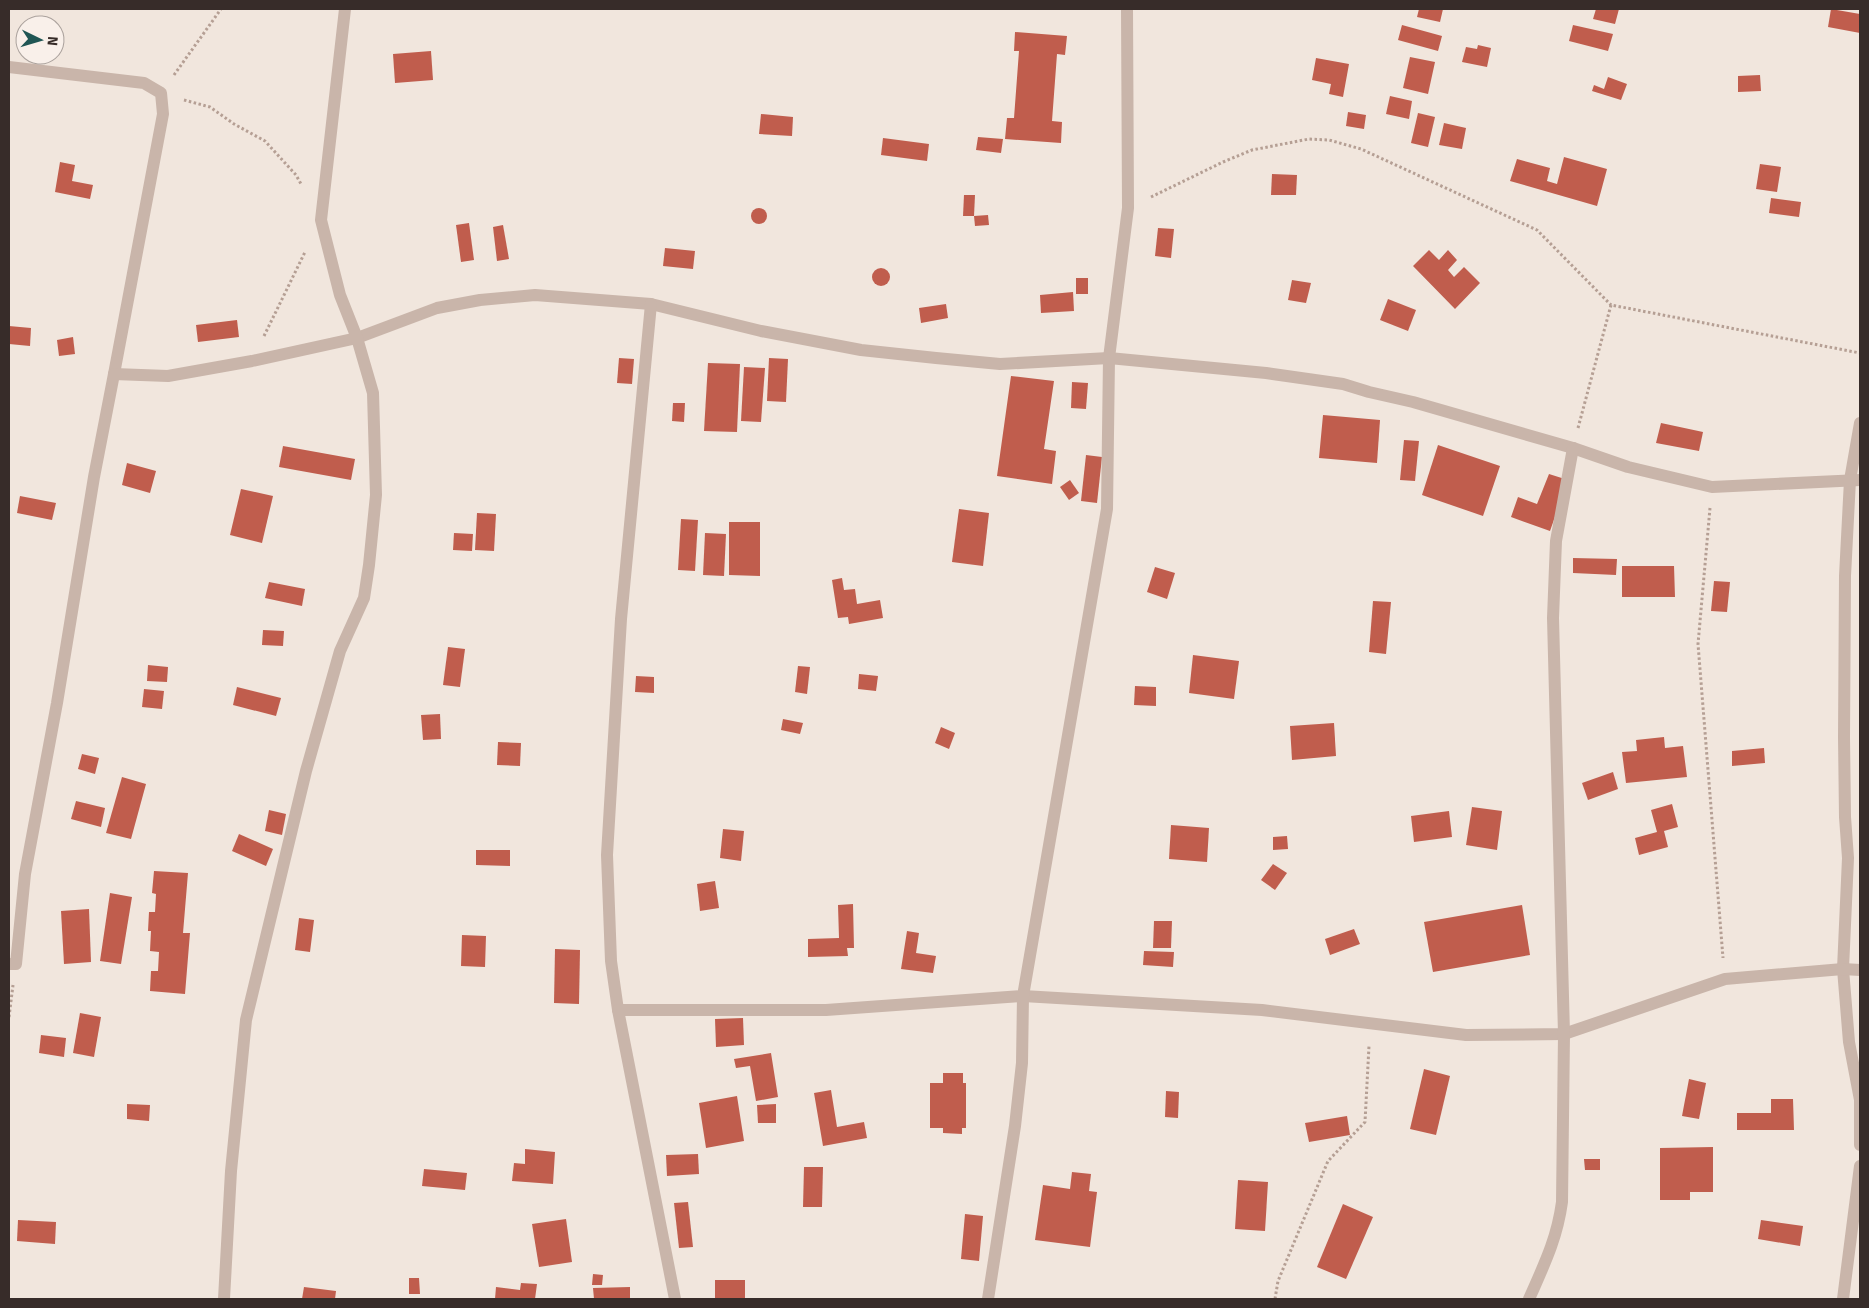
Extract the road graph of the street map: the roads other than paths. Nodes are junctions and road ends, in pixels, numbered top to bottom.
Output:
1 (345, 9) edge
2 (1127, 9) edge
3 (9, 67) edge
4 (652, 304) junction
5 (357, 338) junction
6 (1109, 358) junction
7 (114, 374) junction
8 (1860, 423) edge
9 (1573, 448) junction
10 (1855, 480) edge
11 (12, 964) edge
12 (1843, 968) junction
13 (1860, 970) edge
14 (1023, 996) junction
15 (618, 1010) junction
16 (1564, 1034) junction
17 (1860, 1145) edge
18 (1860, 1166) edge
19 (224, 1299) edge
20 (676, 1299) edge
21 (988, 1299) edge
22 (1529, 1299) edge
23 (1843, 1299) edge

1 - 5 street
2 - 6 street
3 - 7 street
4 - 5 street
4 - 6 street
4 - 15 street
5 - 7 street
5 - 19 street
6 - 9 street
6 - 14 street
7 - 11 street
8 - 10 street
9 - 10 street
9 - 16 street
10 - 12 street
12 - 13 street
12 - 16 street
12 - 17 street
14 - 15 street
14 - 16 street
14 - 21 street
15 - 20 street
16 - 22 street
18 - 23 street

